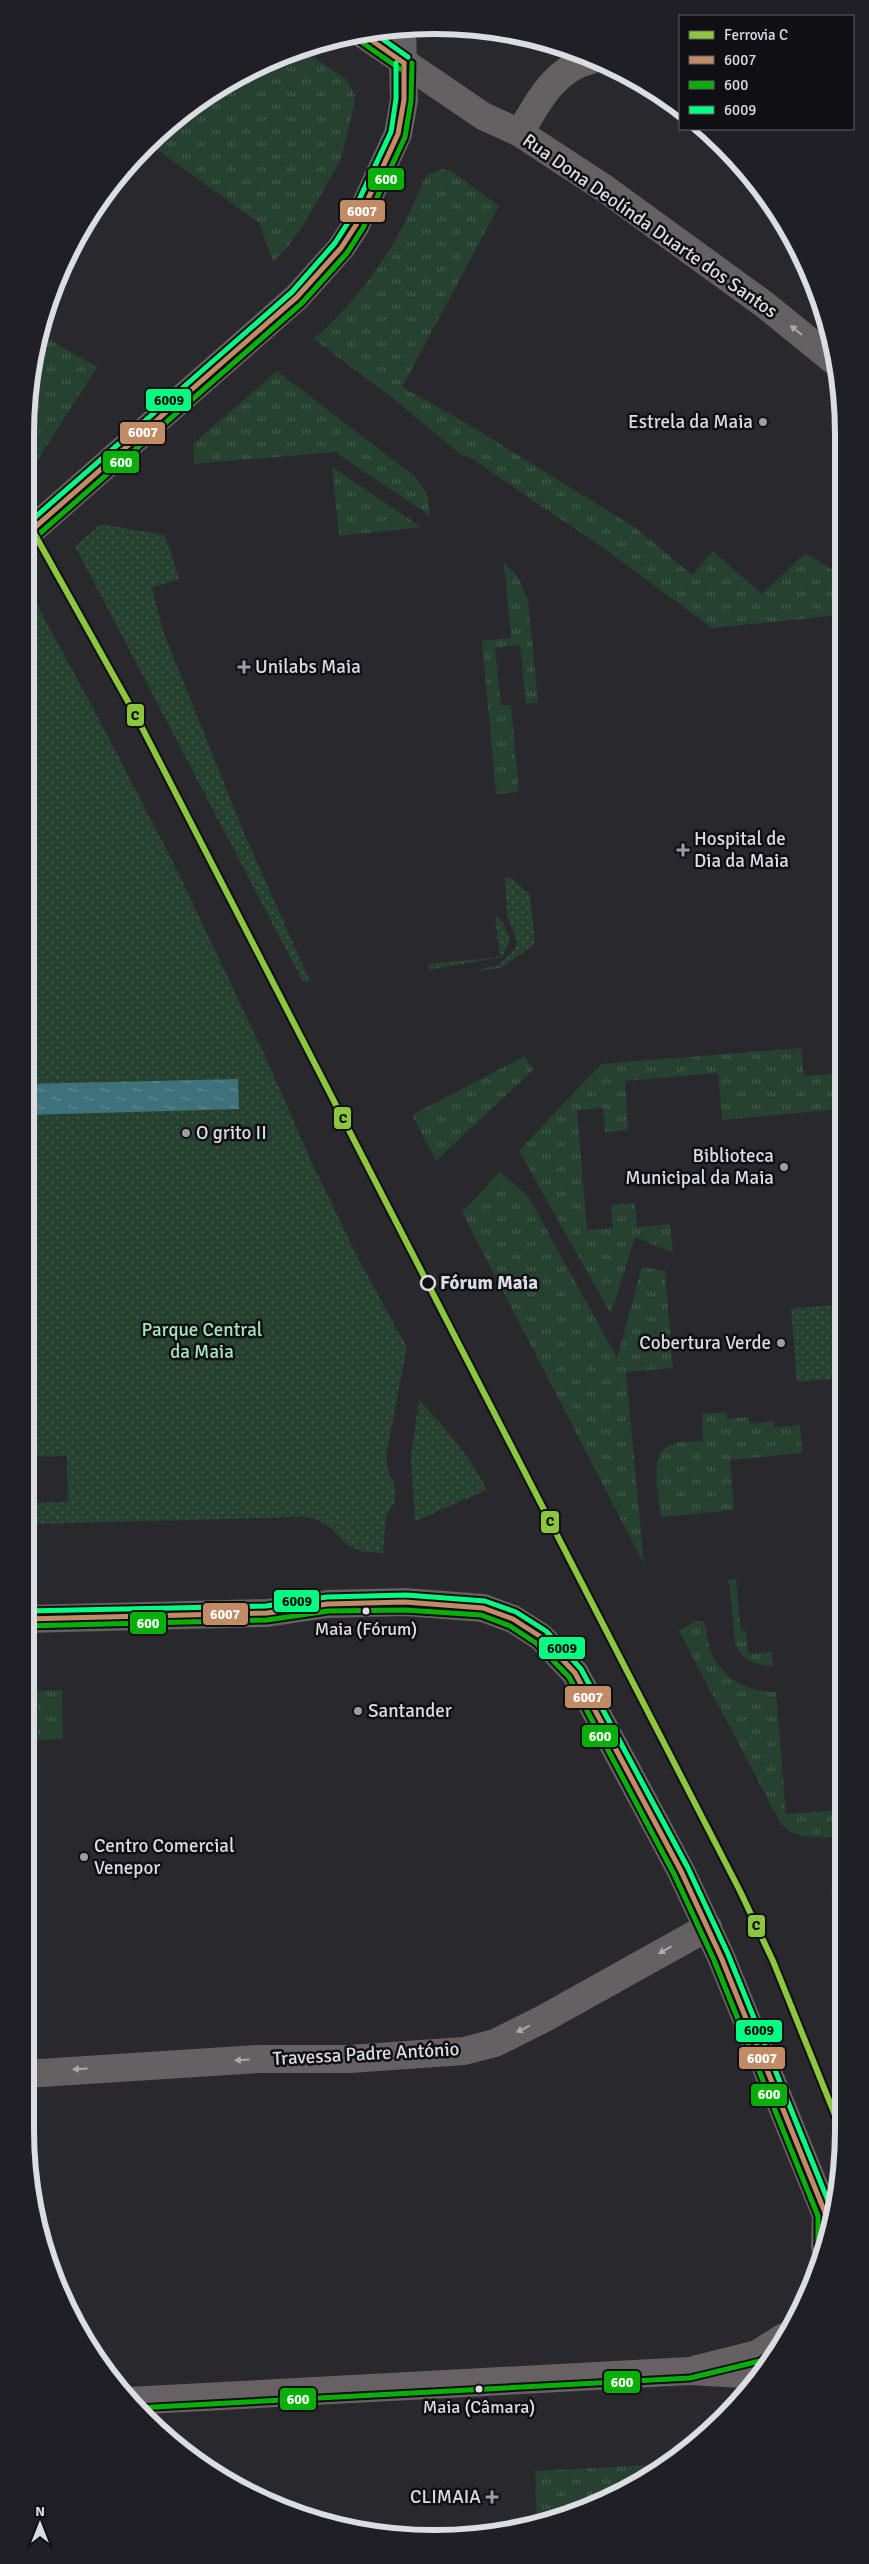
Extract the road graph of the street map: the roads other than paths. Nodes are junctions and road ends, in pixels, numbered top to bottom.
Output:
1 (402, 35) edge
2 (369, 39) edge
3 (582, 62) edge
4 (404, 63) junction
5 (520, 133) junction
6 (828, 356) edge
7 (34, 529) edge
8 (34, 1619) edge
9 (708, 1927) junction
10 (34, 2073) edge
11 (827, 2213) edge
12 (773, 2344) edge
13 (690, 2371) junction
14 (751, 2374) edge
15 (139, 2400) edge

1 - 4 street
2 - 4 street, Rua Dona Deolínda Duarte dos Santos
3 - 5 street
4 - 5 street, Rua Dona Deolínda Duarte dos Santos
4 - 7 street
6 -> 5 street, Rua Dona Deolínda Duarte dos Santos
8 - 9 street
9 -> 10 street, Travessa Padre António
9 - 11 street
12 - 13 street
13 - 14 main road
13 - 15 main road

